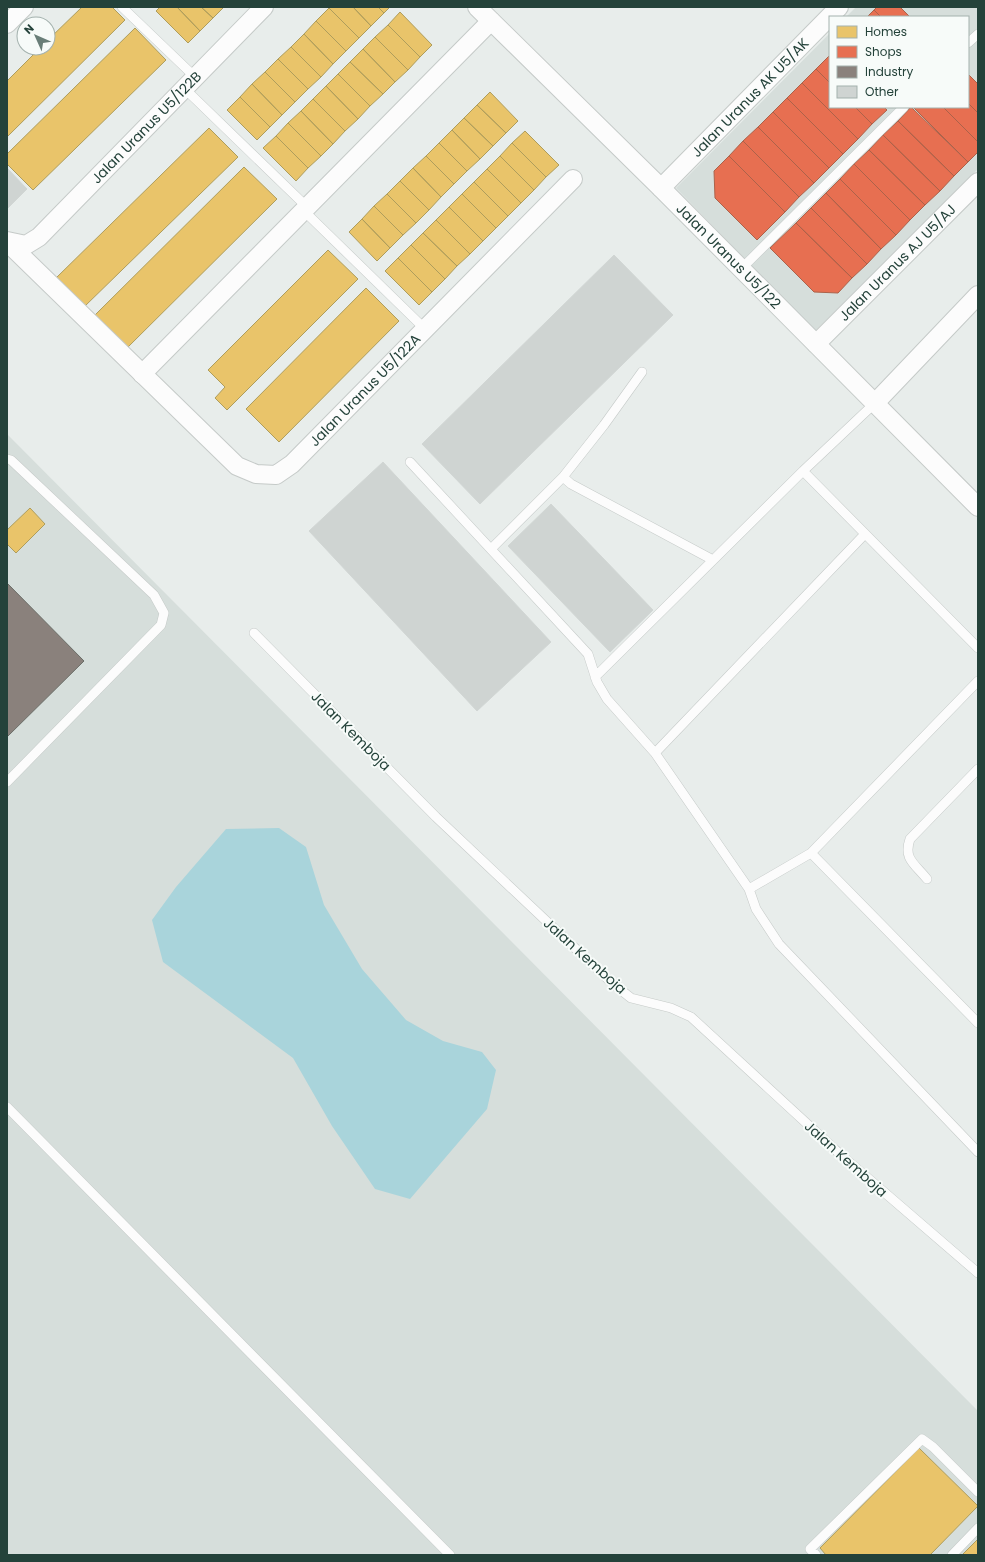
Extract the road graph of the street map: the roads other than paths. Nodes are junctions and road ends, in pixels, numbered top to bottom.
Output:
1 (24, 7) edge
2 (122, 7) edge
3 (264, 7) edge
4 (477, 7) edge
5 (840, 7) edge
6 (831, 16) edge
7 (829, 18) edge
8 (491, 21) junction
9 (7, 24) edge
10 (978, 34) edge
11 (969, 43) edge
12 (190, 83) junction
13 (903, 108) edge
14 (574, 179) dead end
15 (978, 182) edge
16 (661, 188) junction
17 (305, 209) junction
18 (7, 242) edge
19 (26, 245) joint
20 (741, 269) junction
21 (978, 295) edge
22 (425, 329) junction
23 (816, 344) junction
24 (642, 372) dead end
25 (142, 374) junction
26 (875, 403) junction
27 (7, 459) edge
28 (410, 462) dead end
29 (803, 471) junction
30 (563, 477) junction
31 (978, 507) edge
32 (864, 534) junction
33 (490, 549) junction
34 (713, 560) junction
35 (254, 633) dead end
36 (978, 648) edge
37 (595, 676) junction
38 (978, 681) edge
39 (655, 753) junction
40 (978, 769) edge
41 (7, 782) edge
42 (810, 853) junction
43 (927, 879) dead end
44 (749, 889) junction
45 (978, 1023) edge
46 (7, 1106) edge
47 (978, 1152) edge
48 (978, 1273) edge
49 (978, 1492) edge
50 (978, 1528) edge
51 (450, 1555) edge
52 (816, 1555) edge
53 (952, 1555) edge

1 - 9 street
2 - 12 lane
3 - 12 street, Jalan Uranus U5/122B
4 - 8 street, Jalan Uranus U5/122
5 - 6 street, Jalan Uranus AK U5/AK
7 - 16 street, Jalan Uranus AK U5/AK
8 - 16 street, Jalan Uranus U5/122
8 - 17 street
10 - 11 lane
12 - 17 lane
12 - 19 street, Jalan Uranus U5/122B
13 - 20 lane
14 - 22 street, Jalan Uranus U5/122A
15 - 23 street, Jalan Uranus AJ U5/AJ
16 - 20 street, Jalan Uranus U5/122
17 - 22 lane
17 - 25 street
18 - 19 street, Jalan Uranus U5/122A
18 - 25 street, Jalan Uranus U5/122A
20 - 23 street, Jalan Uranus U5/122
21 - 26 street
22 - 25 street, Jalan Uranus U5/122A
23 - 26 street, Jalan Uranus U5/122
24 - 30 lane
26 - 29 lane
26 - 31 street, Jalan Uranus U5/122
27 - 41 lane
28 - 33 lane
29 - 32 lane
29 - 34 lane
30 - 33 lane
30 - 34 lane
32 - 36 lane
32 - 39 lane
33 - 37 lane
34 - 37 lane
35 - 48 lane, Jalan Kemboja
37 - 39 lane
38 - 42 lane
39 - 44 lane
40 - 43 lane
42 - 44 lane
42 - 45 lane
44 - 47 lane
46 - 51 lane
49 - 52 lane
50 - 53 lane

